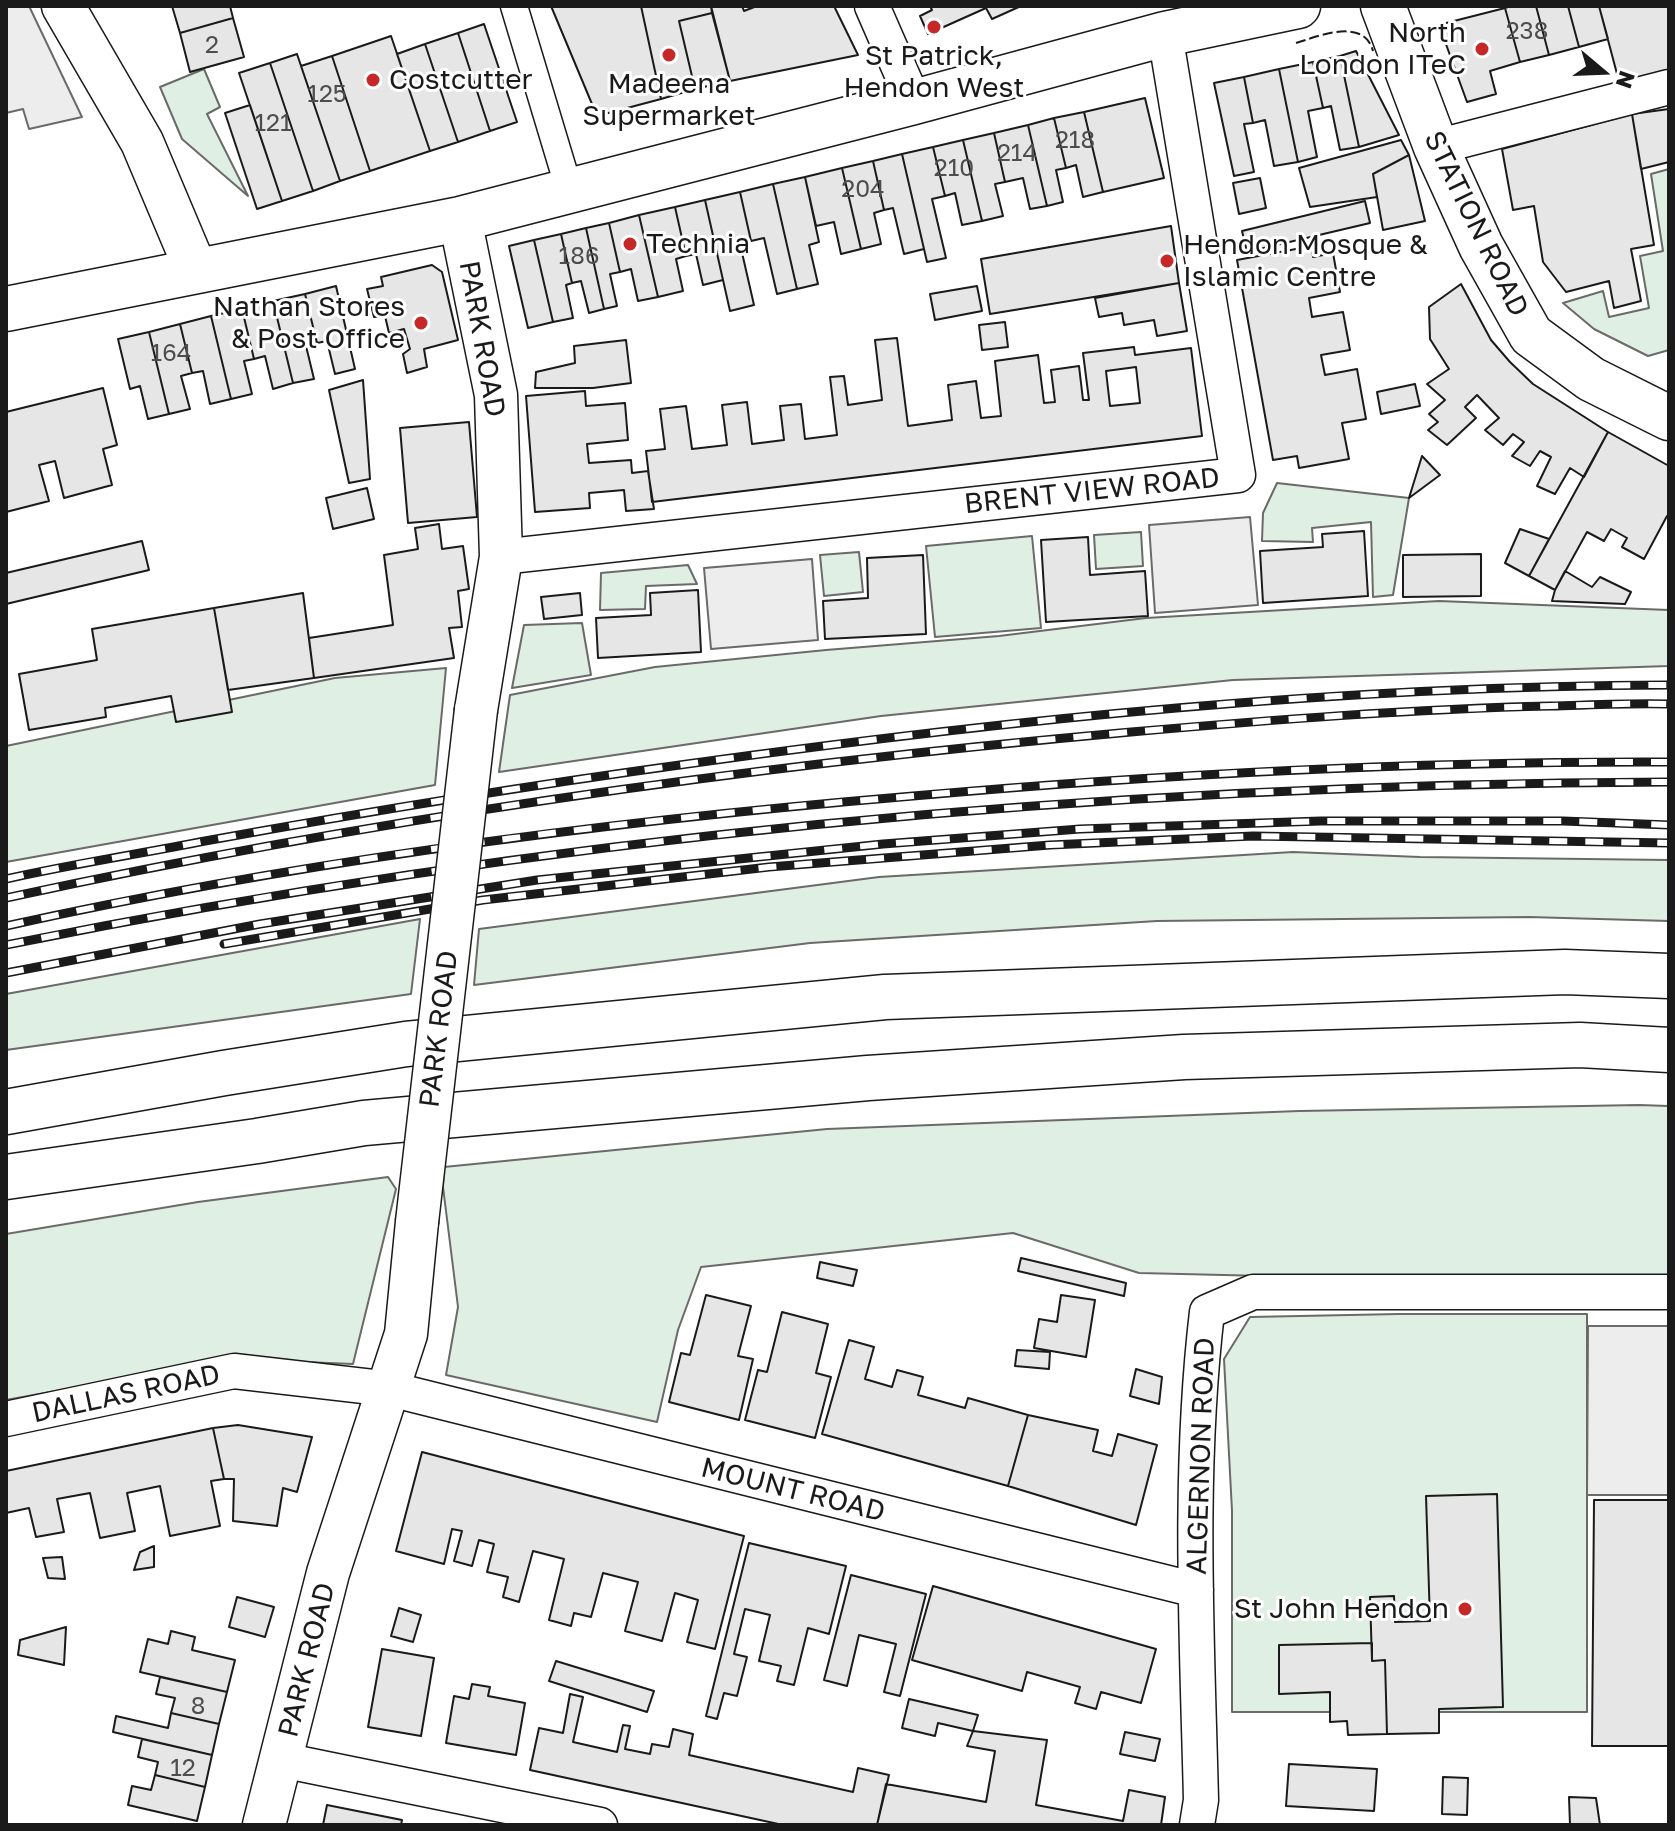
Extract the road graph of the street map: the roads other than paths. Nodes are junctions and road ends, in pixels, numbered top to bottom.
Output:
1 (63, 6) edge
2 (514, 6) edge
3 (872, 6) edge
4 (1298, 6) edge
5 (1383, 6) edge
6 (1235, 12) edge
7 (1165, 34) junction
8 (1669, 87) edge
9 (914, 102) junction
10 (1436, 147) junction
11 (569, 189) junction
12 (460, 219) junction
13 (196, 270) junction
14 (6, 309) edge
15 (1669, 418) edge
16 (501, 557) junction
17 (1669, 976) edge
18 (1669, 1050) edge
19 (6, 1112) edge
20 (257, 1141) junction
21 (6, 1177) edge
22 (6, 1202) edge
23 (1669, 1292) edge
24 (390, 1389) junction
25 (6, 1419) edge
26 (1196, 1590) junction
27 (282, 1760) junction
28 (264, 1825) edge
29 (600, 1825) edge
30 (1197, 1825) edge

1 - 13 street
2 - 11 street
3 - 9 street
4 - 6 main road
5 - 10 main road, STATION ROAD
6 - 7 main road
7 - 9 main road
7 - 16 street, BRENT VIEW ROAD
8 - 10 street
9 - 11 main road
10 - 15 main road, STATION ROAD
11 - 12 main road
12 - 13 main road
12 - 16 street, PARK ROAD
13 - 14 main road
16 - 24 street, PARK ROAD, bridge
17 - 19 main road
18 - 20 main road
20 - 21 main road
20 - 22 main road
23 - 26 street, ALGERNON ROAD
24 - 25 street, DALLAS ROAD
24 - 26 street, MOUNT ROAD
24 - 27 street, PARK ROAD
26 - 30 street, ALGERNON ROAD
27 - 28 street, PARK ROAD
27 - 29 street

